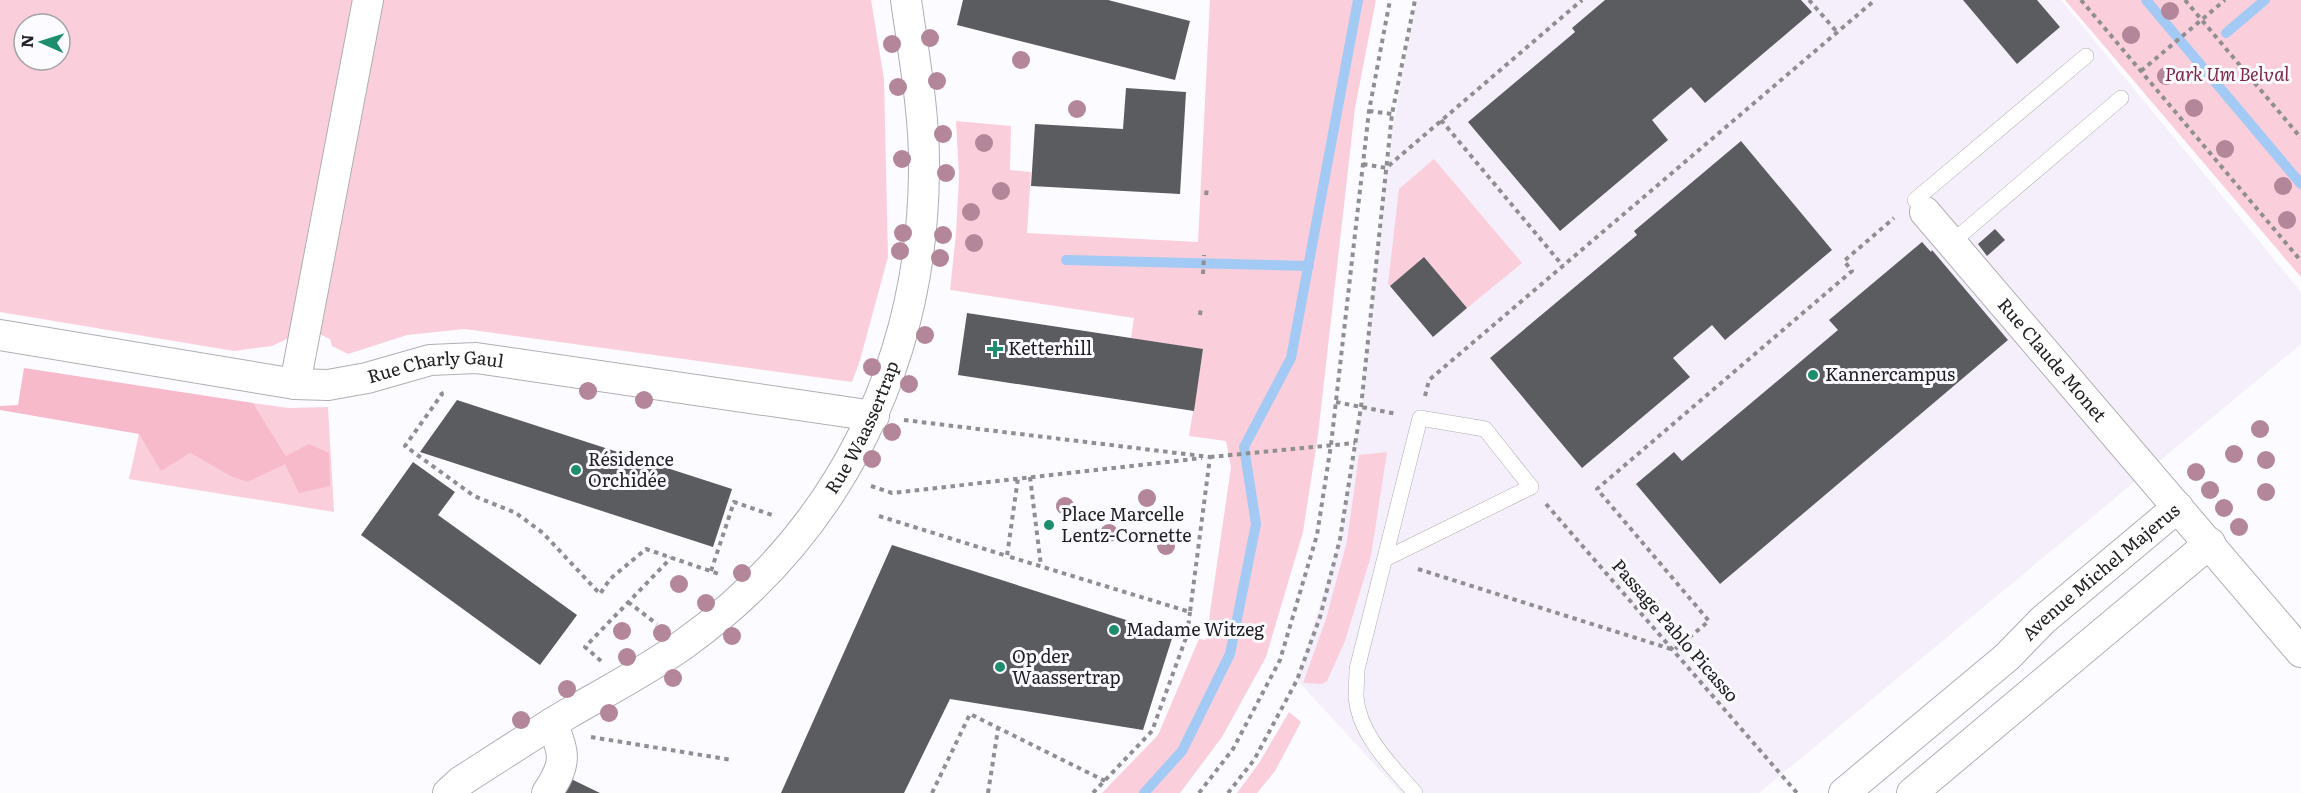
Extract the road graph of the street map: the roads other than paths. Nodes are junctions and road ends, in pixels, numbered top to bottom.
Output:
1 (369, 0) edge
2 (906, 0) edge
3 (2086, 56) dead end
4 (2121, 98) dead end
5 (1920, 206) joint
6 (1951, 243) junction
7 (0, 335) edge
8 (295, 384) junction
9 (874, 416) junction
10 (2178, 507) junction
11 (2210, 543) junction
12 (1385, 559) junction
13 (2301, 652) edge
14 (2007, 657) junction
15 (2034, 690) junction
16 (552, 723) junction
17 (448, 793) edge
18 (547, 793) edge
19 (1415, 793) edge
20 (1844, 793) edge
21 (1912, 793) edge

1 - 8 street
2 - 9 street, Rue Waassertrap
3 - 5 lane
4 - 6 lane
5 - 6 street, Rue Claude Monet
6 - 10 street, Rue Claude Monet
7 - 8 street, Rue Charly Gaul
8 - 9 street, Rue Charly Gaul
9 - 16 street, Rue Waassertrap
10 - 11 street, Avenue Michel Majerus
10 - 14 street, Avenue Michel Majerus
11 - 13 street, Avenue Michel Majerus
11 - 15 street
12 - 12 lane
12 - 19 lane
14 - 15 street, Avenue Michel Majerus
14 - 20 street, Avenue Michel Majerus
15 - 21 street
16 - 17 street, Rue Waassertrap
16 - 18 street

